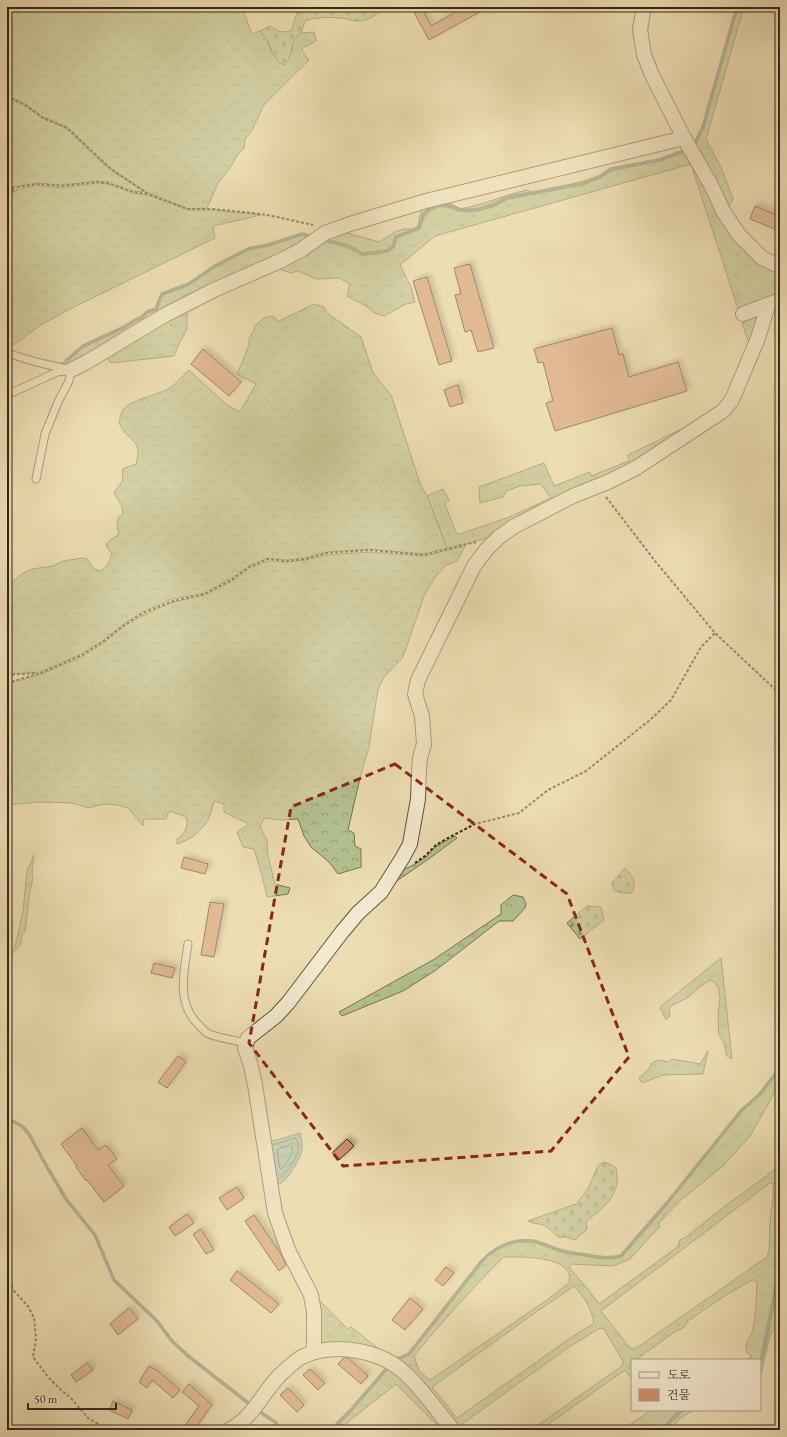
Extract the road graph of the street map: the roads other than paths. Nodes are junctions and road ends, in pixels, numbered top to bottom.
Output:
1 (644, 7) edge
2 (684, 138) junction
3 (780, 266) edge
4 (774, 302) edge
5 (743, 314) dead end
6 (7, 353) edge
7 (71, 370) junction
8 (7, 395) edge
9 (36, 479) dead end
10 (188, 944) dead end
11 (246, 1043) junction
12 (313, 1352) junction
13 (229, 1430) edge
14 (453, 1430) edge

1 - 2 street
2 - 3 street
2 - 7 street
4 - 5 street
4 - 11 street
6 - 7 lane
7 - 8 lane
7 - 9 lane
10 - 11 lane
11 - 12 street
12 - 13 street
12 - 14 street

